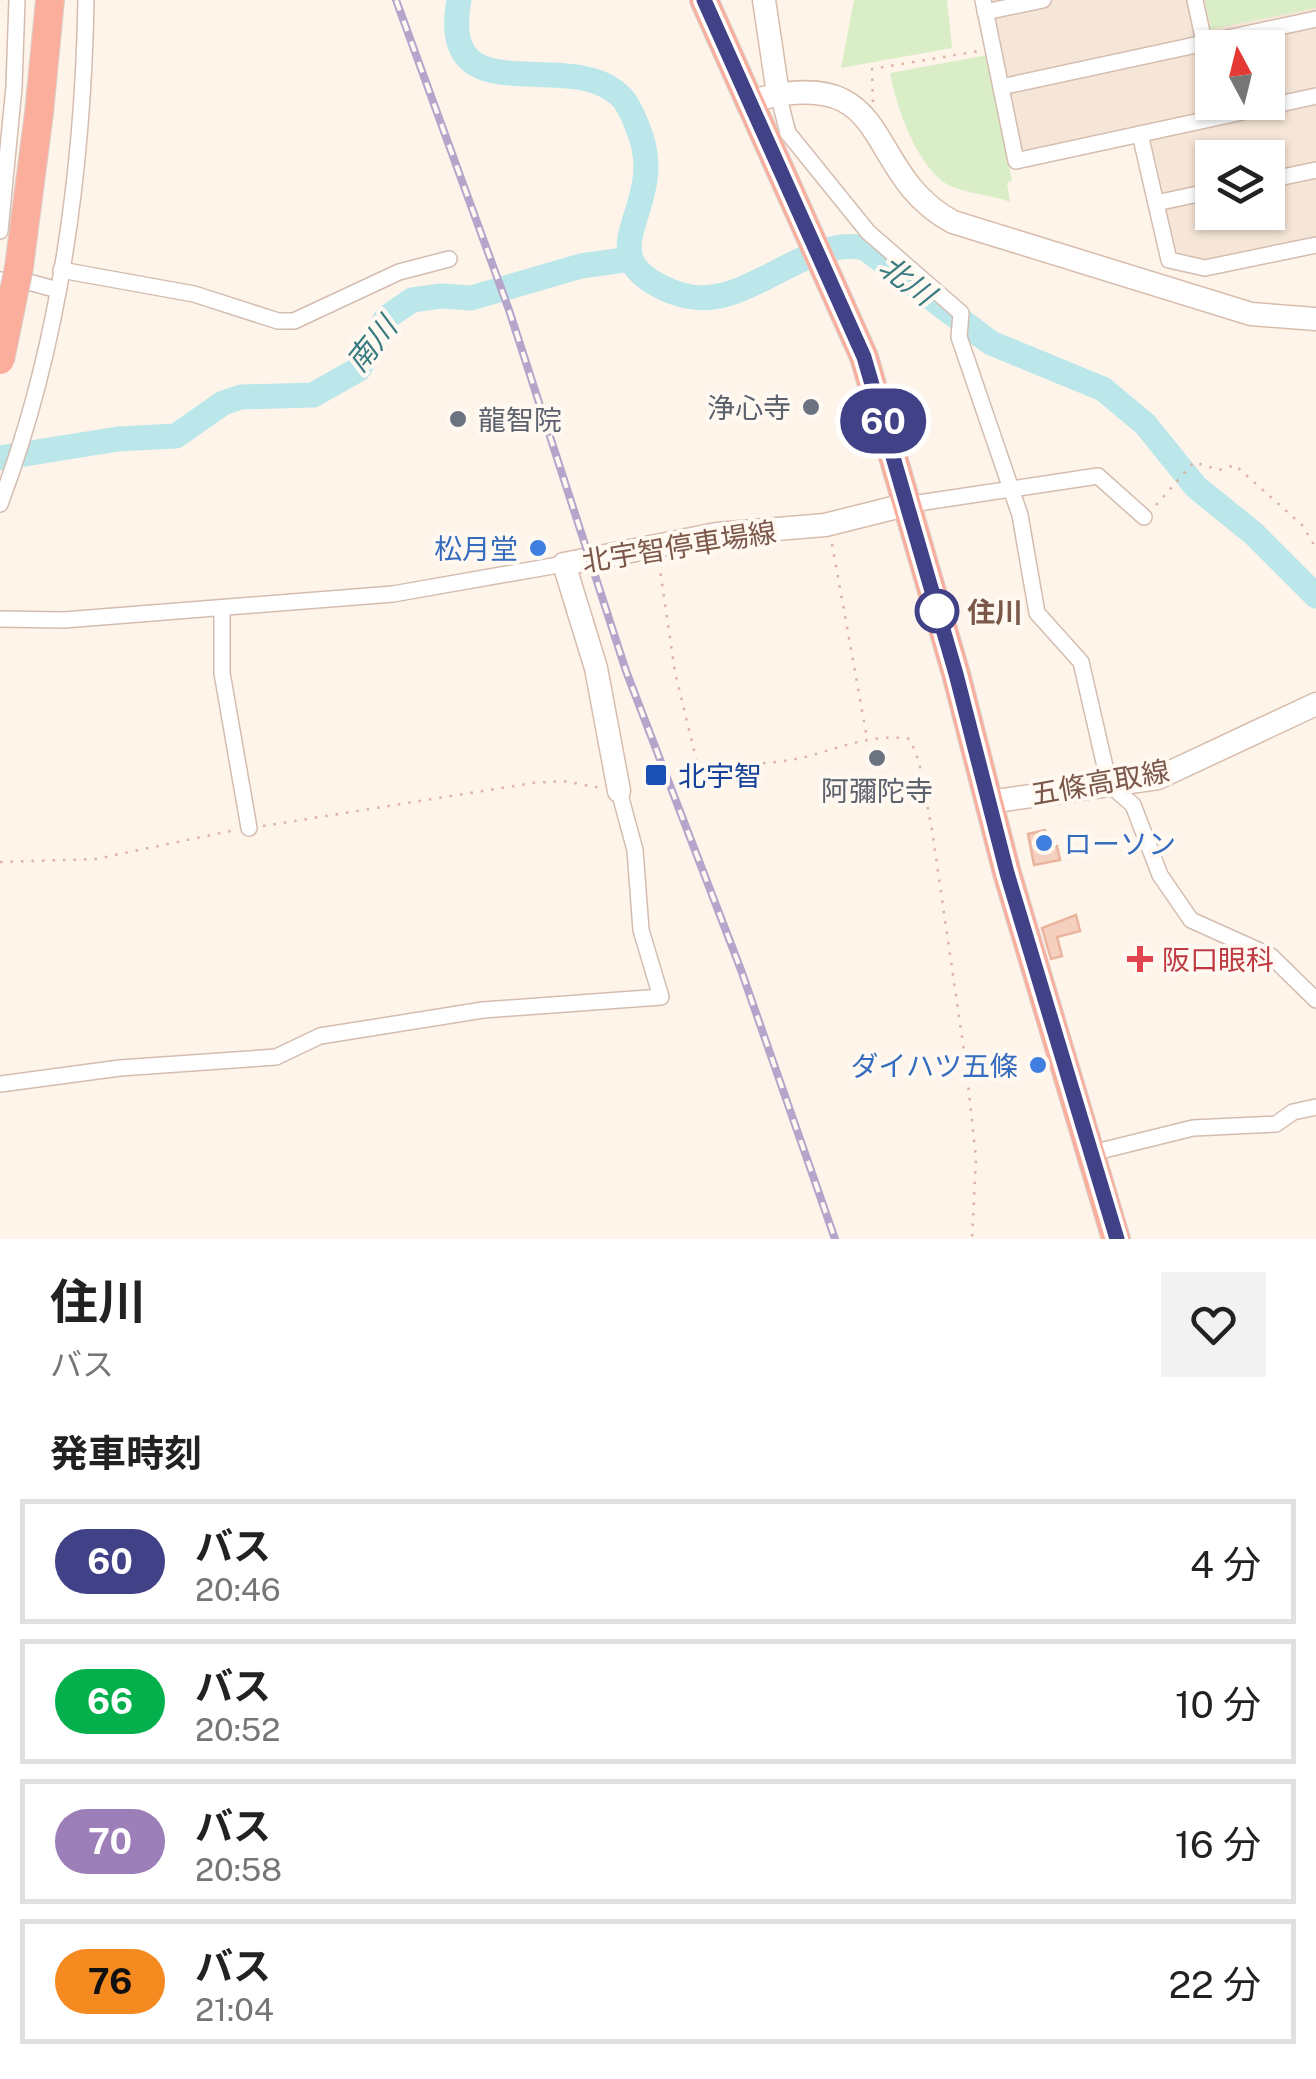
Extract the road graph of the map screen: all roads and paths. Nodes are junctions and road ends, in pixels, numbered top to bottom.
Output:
1 (16, 0) edge
2 (42, 0) edge
3 (50, 0) edge
4 (86, 0) edge
5 (704, 0) edge
6 (764, 0) edge
7 (1043, 0) edge
8 (1195, 0) edge
9 (984, 6) edge
10 (1316, 19) edge
11 (1201, 30) edge
12 (1262, 30) edge
13 (1195, 44) edge
14 (993, 48) junction
15 (1001, 87) junction
16 (778, 94) junction
17 (1316, 96) edge
18 (748, 102) junction
19 (38, 112) junction
20 (874, 124) junction
21 (1140, 134) junction
22 (1316, 170) edge
23 (1285, 176) edge
24 (1195, 195) edge
25 (1156, 203) junction
26 (0, 231) edge
27 (1316, 244) edge
28 (449, 259) dead end
29 (61, 270) junction
30 (0, 280) edge
31 (58, 290) junction
32 (1316, 319) edge
33 (0, 360) edge
34 (1008, 489) junction
35 (0, 504) edge
36 (905, 505) junction
37 (1144, 517) joint
38 (825, 525) junction
39 (656, 544) junction
40 (1316, 548) edge
41 (564, 564) junction
42 (222, 608) junction
43 (0, 619) edge
44 (1316, 704) edge
45 (868, 740) junction
46 (1109, 784) junction
47 (618, 791) junction
48 (989, 802) junction
49 (249, 828) junction
50 (0, 862) edge
51 (1316, 1000) edge
52 (0, 1084) edge
53 (1316, 1107) edge
54 (1092, 1154) junction
55 (972, 1239) edge
56 (1116, 1239) edge

1 - 26 street
2 - 19 highway
3 - 19 highway
4 - 29 street
5 - 18 highway
6 - 16 main road
7 - 9 street
8 - 11 street
9 - 14 street
10 - 12 street
13 - 15 street
14 - 15 street
14 - 20 path
15 - 21 street
16 - 18 main road
16 - 20 main road
16 - 34 street
17 - 21 street
18 - 36 highway
19 - 33 highway, bridge
20 - 32 main road
21 - 25 street
22 - 23 street
24 - 25 street
25 - 27 street
28 - 29 street
29 - 31 street
30 - 31 street
31 - 35 street
34 - 36 street
34 - 37 street
34 - 46 street
36 - 38 main road, 北宇智停車場線
36 - 48 highway
37 - 40 path
38 - 39 main road, 北宇智停車場線
38 - 45 path
39 - 41 main road, 北宇智停車場線
39 - 45 path
41 - 42 street
41 - 47 main road, 北宇智停車場線
42 - 43 street
42 - 49 street
44 - 46 main road, 五條高取線
45 - 55 path
46 - 48 main road, 五條高取線
46 - 51 street
47 - 49 path
47 - 52 street
48 - 54 highway
49 - 50 path
53 - 54 street
54 - 56 highway

